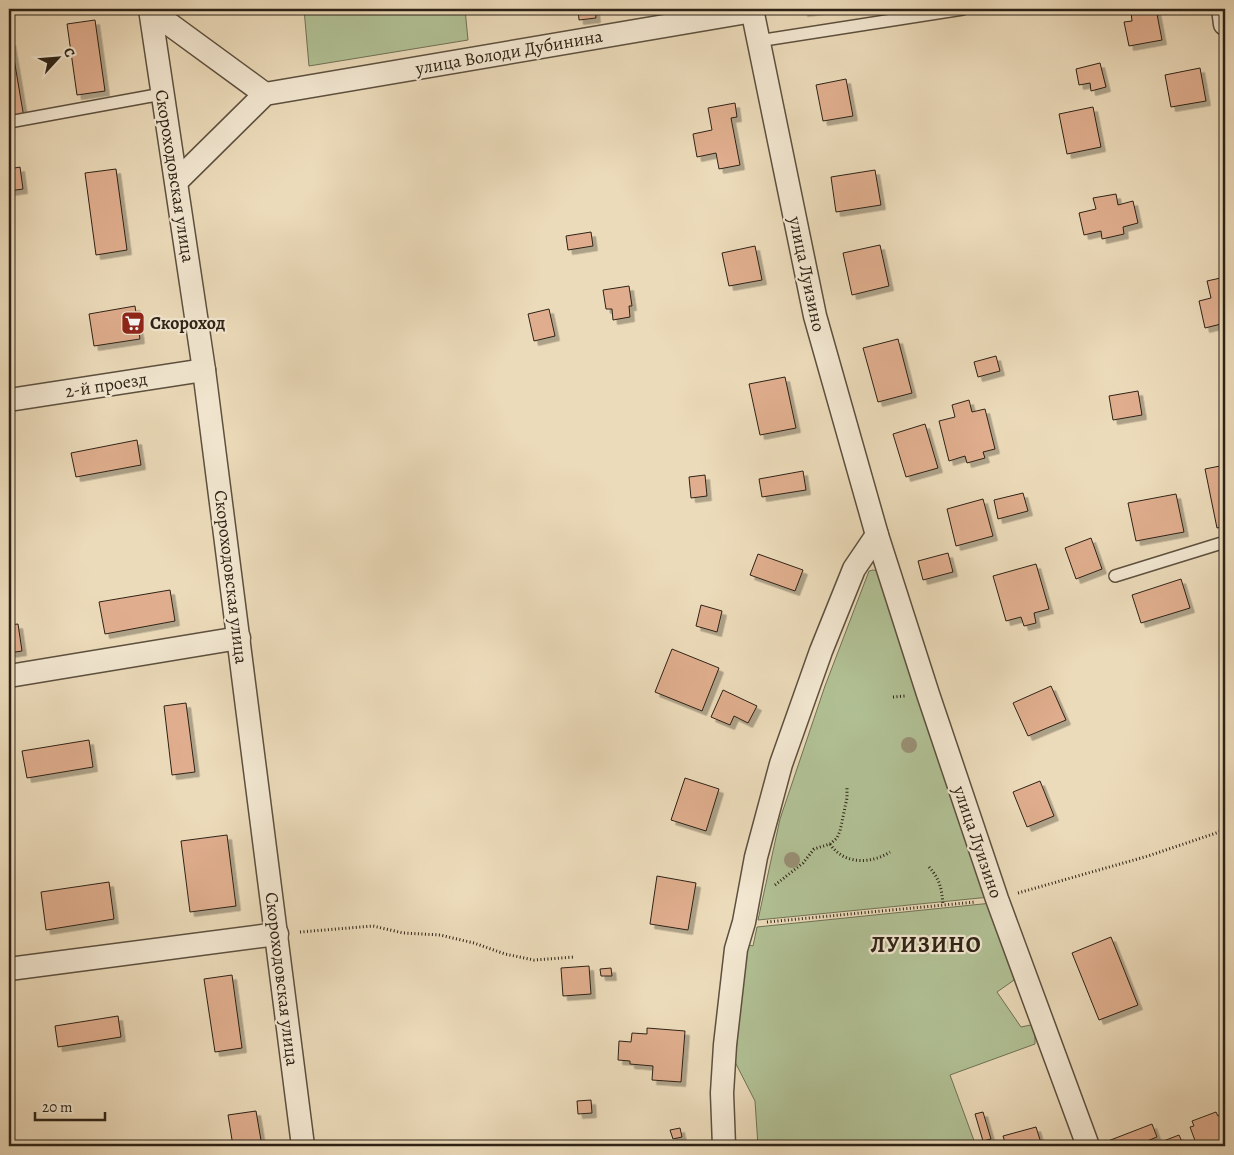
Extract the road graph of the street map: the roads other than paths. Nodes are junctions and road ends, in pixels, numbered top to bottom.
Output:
1 (963, 9) edge
2 (1222, 9) edge
3 (150, 10) edge
4 (753, 10) edge
5 (1225, 24) edge
6 (758, 41) junction
7 (162, 94) junction
8 (265, 94) junction
9 (9, 122) edge
10 (177, 181) junction
11 (204, 370) junction
12 (9, 400) edge
13 (877, 535) junction
14 (1225, 542) edge
15 (1115, 576) dead end
16 (239, 638) junction
17 (9, 676) edge
18 (277, 934) junction
19 (9, 969) edge
20 (303, 1146) edge
21 (724, 1146) edge
22 (1088, 1146) edge

1 - 6 lane
2 - 5 street
3 - 7 street, Скороходовская улица
3 - 8 street
4 - 6 street, улица Луизино
4 - 8 street, улица Володи Дубинина
6 - 13 street, улица Луизино
7 - 9 lane
7 - 10 street, Скороходовская улица
8 - 10 street
10 - 11 street, Скороходовская улица
11 - 12 street, 2-й проезд
11 - 16 street, Скороходовская улица
13 - 21 street
13 - 22 street, улица Луизино
14 - 15 lane
16 - 17 street
16 - 18 street, Скороходовская улица
18 - 19 street
18 - 20 street, Скороходовская улица

